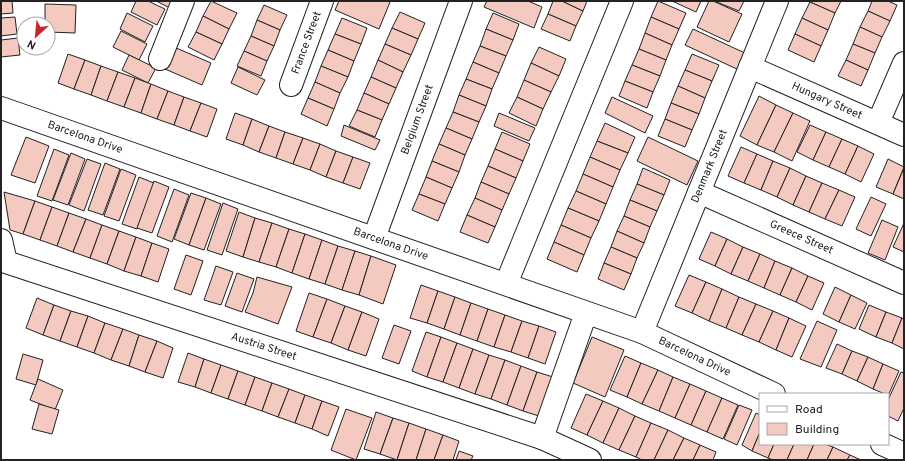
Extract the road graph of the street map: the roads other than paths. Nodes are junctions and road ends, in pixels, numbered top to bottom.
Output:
1 (183, 1) edge
2 (322, 1) edge
3 (461, 1) edge
4 (622, 1) edge
5 (778, 1) edge
6 (160, 59) dead end
7 (904, 63) edge
8 (750, 67) junction
9 (291, 85) dead end
10 (1, 108) edge
11 (878, 123) junction
12 (904, 135) edge
13 (699, 192) junction
14 (374, 238) junction
15 (1, 240) edge
16 (506, 284) junction
17 (904, 284) edge
18 (586, 313) junction
19 (642, 332) junction
20 (772, 393) edge
21 (542, 438) junction
22 (884, 445) edge
23 (904, 454) edge
24 (590, 460) edge

1 - 6 street
2 - 9 street, France Street
3 - 14 street, Belgium Street
4 - 16 street
5 - 8 street, Denmark Street
7 - 11 street
8 - 11 street, Hungary Street
8 - 13 street, Denmark Street
10 - 14 street, Barcelona Drive
11 - 12 street, Hungary Street
13 - 17 street, Greece Street
13 - 19 street, Denmark Street
14 - 16 street, Barcelona Drive
15 - 21 street, Austria Street
16 - 18 street, Barcelona Drive
18 - 19 street, Barcelona Drive
18 - 21 street
19 - 20 street, Barcelona Drive
21 - 24 street, Austria Street
22 - 23 street

